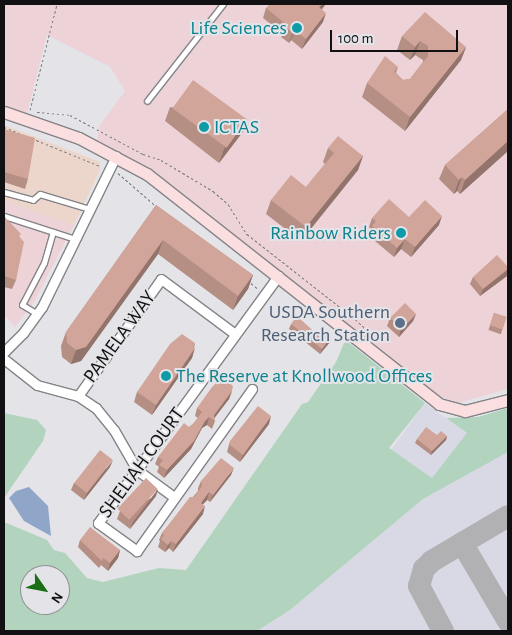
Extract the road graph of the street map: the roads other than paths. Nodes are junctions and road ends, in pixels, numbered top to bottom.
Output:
1 (223, 4) edge
2 (147, 101) dead end
3 (4, 112) edge
4 (116, 156) junction
5 (4, 192) edge
6 (90, 209) junction
7 (4, 216) edge
8 (53, 232) junction
9 (76, 239) junction
10 (278, 276) junction
11 (37, 314) junction
12 (235, 334) junction
13 (4, 352) edge
14 (4, 359) edge
15 (252, 389) dead end
16 (78, 396) junction
17 (508, 400) edge
18 (137, 470) junction
19 (174, 497) junction

1 - 2 lane
3 - 4 main road
4 - 6 street
4 - 10 main road
5 - 6 lane
6 - 9 street
7 - 8 lane
8 - 9 lane
8 - 11 lane
9 - 11 street
10 - 12 street, SHELIAH COURT
10 - 17 main road
11 - 13 street
12 - 16 street, PAMELA WAY
12 - 18 street, SHELIAH COURT
14 - 16 street
15 - 19 street, SHELIAH COURT
16 - 18 street
18 - 19 street
18 - 19 street, SHELIAH COURT

